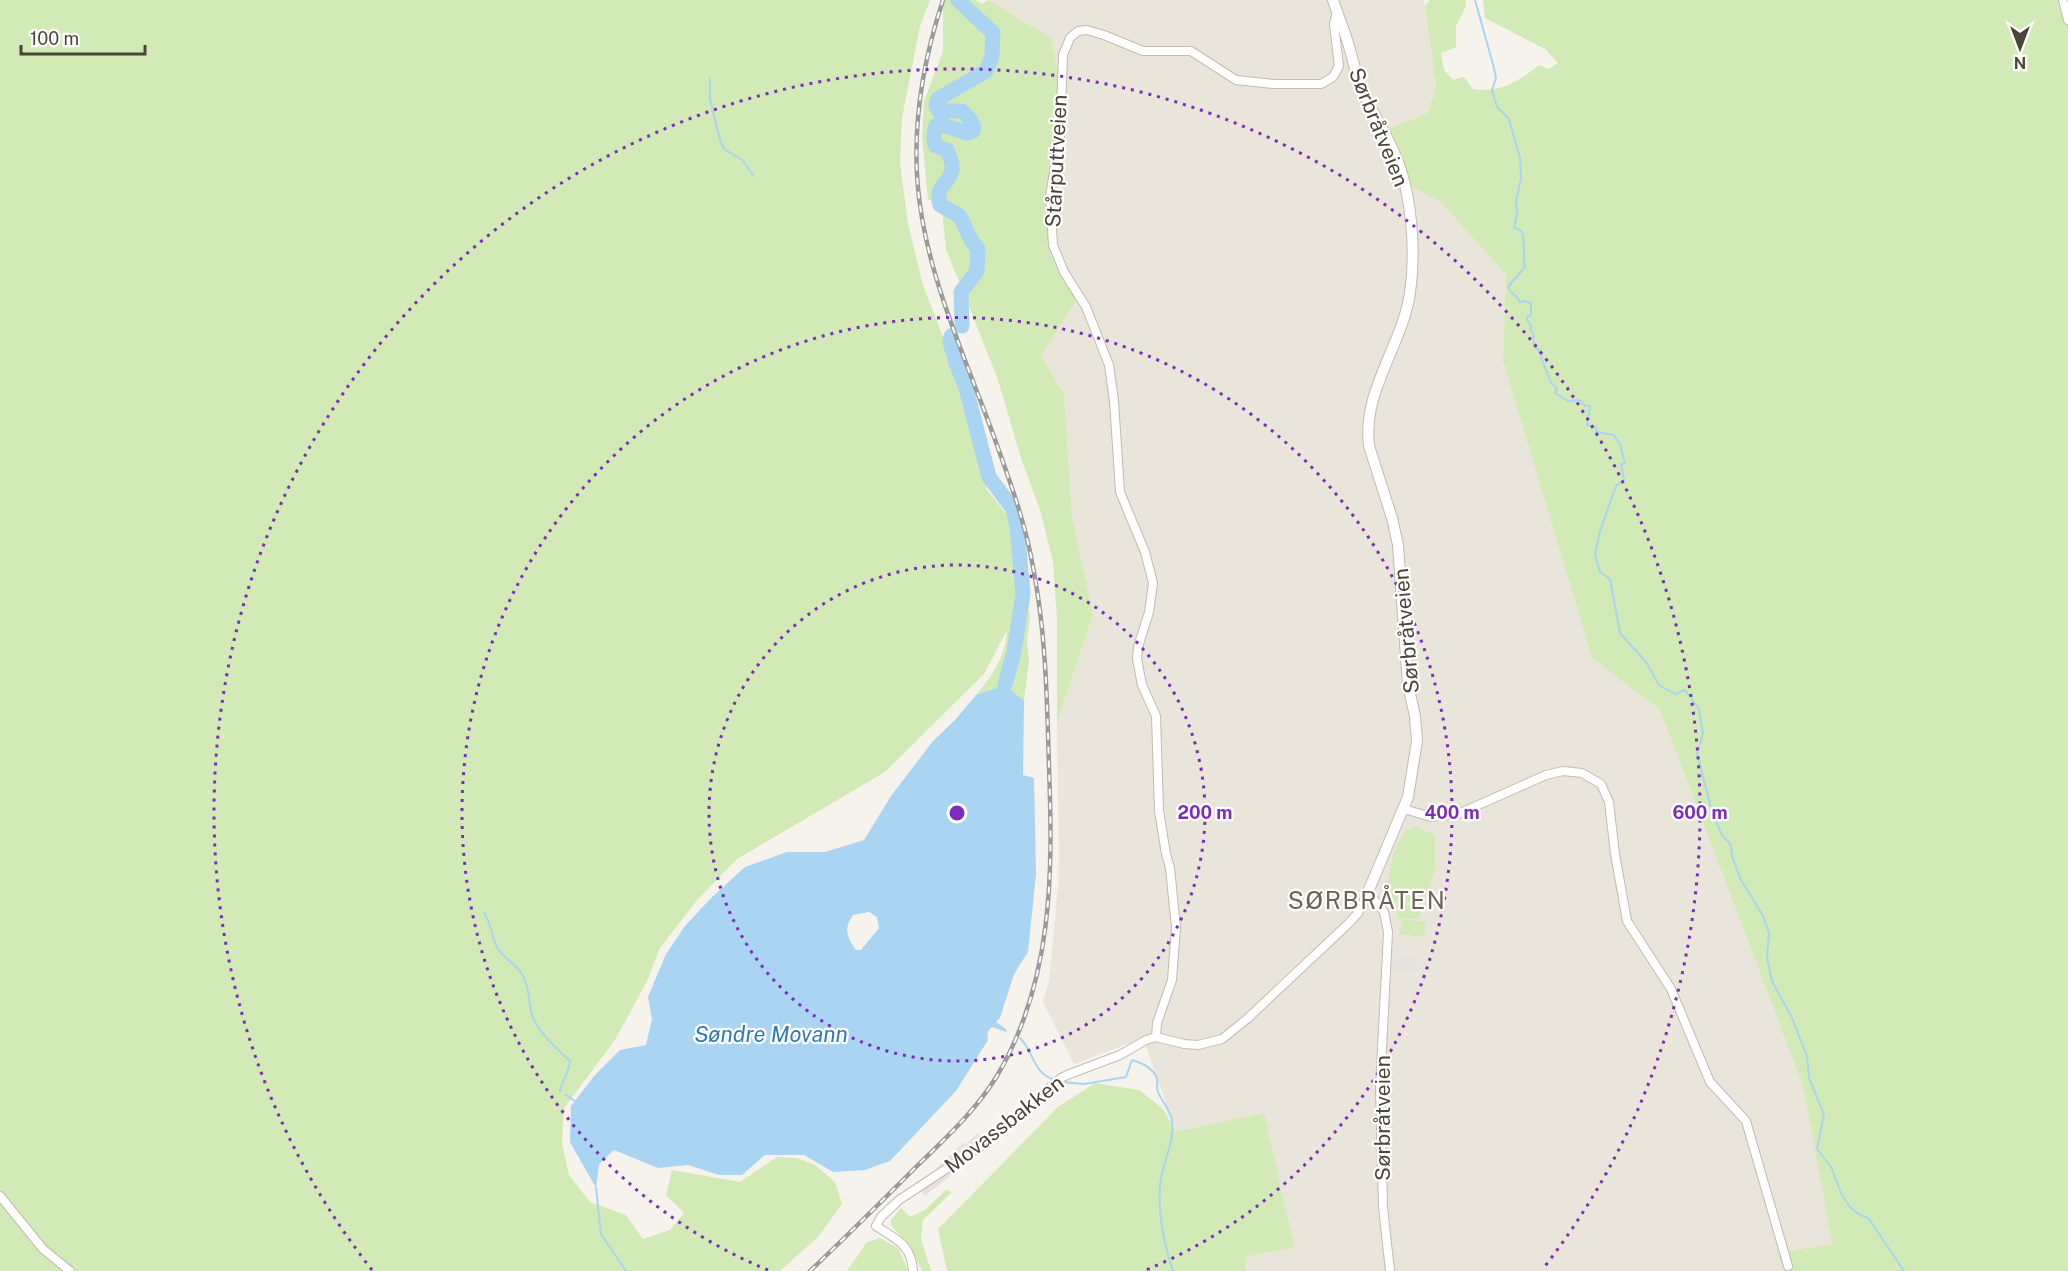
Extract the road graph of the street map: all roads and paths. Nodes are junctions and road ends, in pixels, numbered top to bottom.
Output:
1 (2063, 0) edge
2 (1335, 5) edge
3 (2068, 20) edge
4 (1404, 809) junction
5 (1368, 892) junction
6 (1156, 1037) junction
7 (0, 1196) edge
8 (1788, 1266) dead end
9 (70, 1271) edge
10 (914, 1271) edge
11 (1390, 1271) edge

1 - 3 street
2 - 4 street, Sørbråtveien
2 - 6 street, Stårputtveien
4 - 5 street, Sørbråtveien
4 - 8 street
5 - 6 street
5 - 11 street, Sørbråtveien
6 - 10 street, Movassbakken
7 - 9 street

